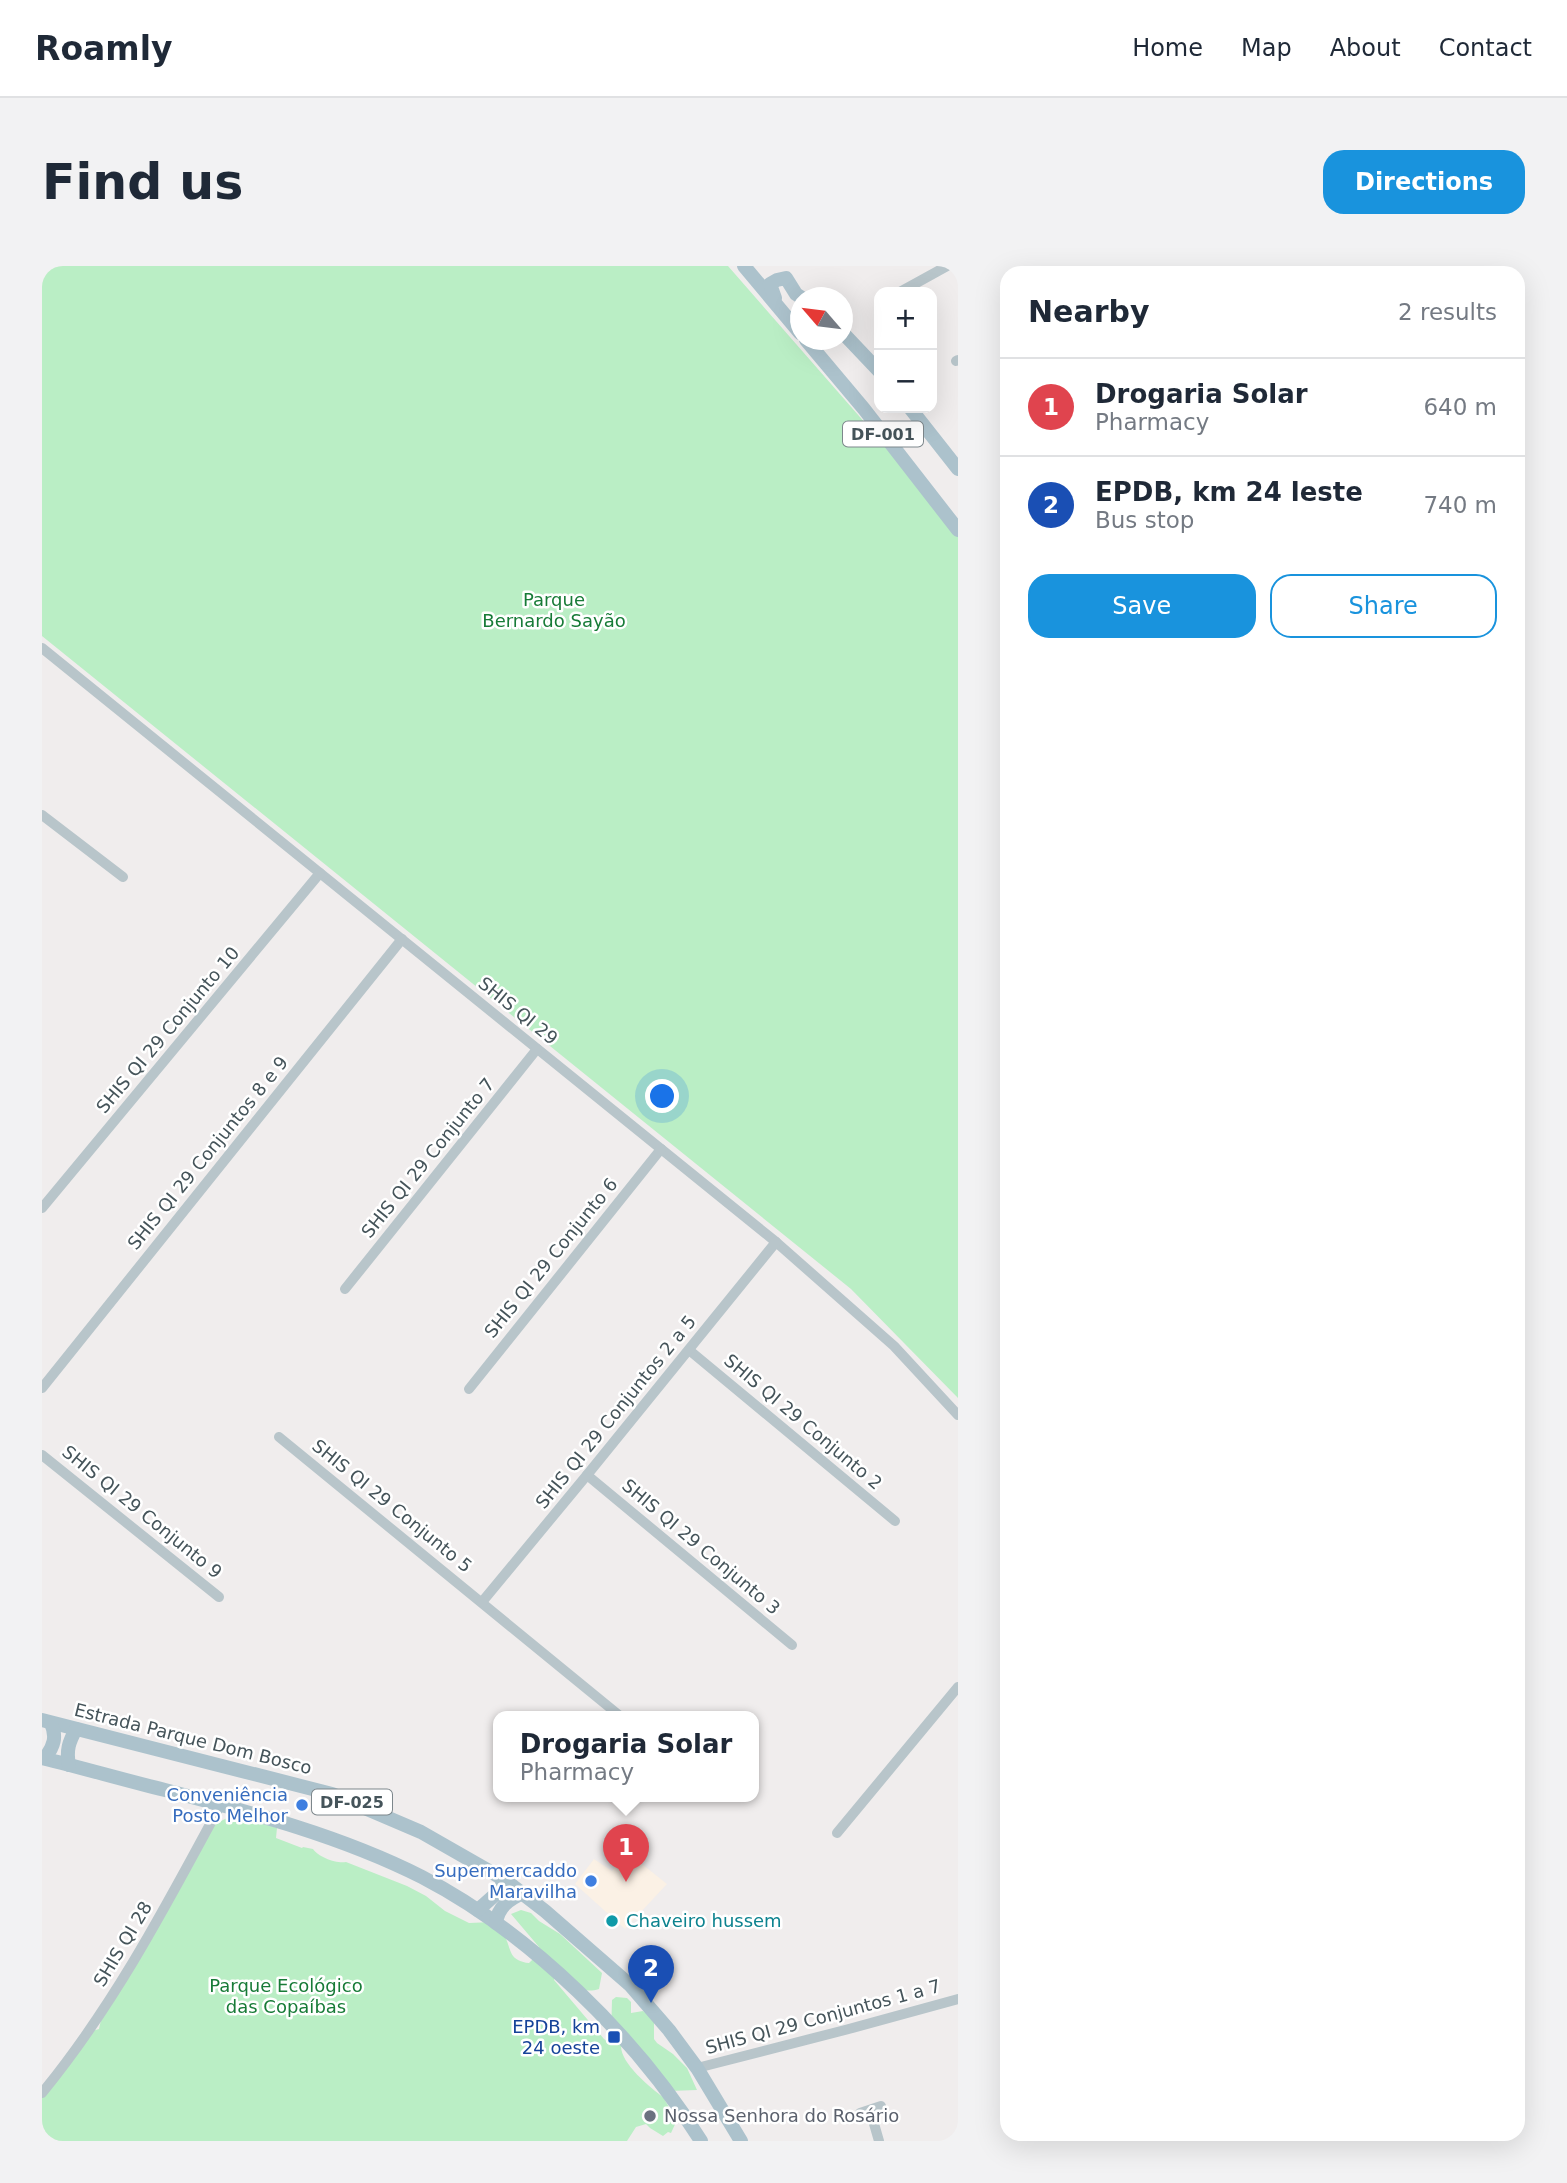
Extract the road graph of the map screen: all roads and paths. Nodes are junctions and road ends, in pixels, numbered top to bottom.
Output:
1 (744, 266) edge
2 (784, 266) edge
3 (947, 266) edge
4 (792, 287) edge
5 (802, 287) edge
6 (909, 287) edge
7 (783, 312) junction
8 (790, 321) edge
9 (853, 344) edge
10 (814, 350) edge
11 (874, 366) edge
12 (914, 413) edge
13 (958, 469) edge
14 (958, 530) edge
15 (42, 648) edge
16 (42, 815) edge
17 (320, 873) junction
18 (123, 877) dead end
19 (402, 939) junction
20 (537, 1049) junction
21 (661, 1149) junction
22 (42, 1208) edge
23 (776, 1242) junction
24 (345, 1289) dead end
25 (689, 1350) junction
26 (42, 1388) edge
27 (469, 1389) dead end
28 (958, 1415) edge
29 (279, 1437) dead end
30 (42, 1455) edge
31 (587, 1475) junction
32 (895, 1521) dead end
33 (219, 1597) dead end
34 (482, 1602) junction
35 (792, 1645) dead end
36 (958, 1687) edge
37 (615, 1711) edge
38 (46, 1721) edge
39 (76, 1729) junction
40 (44, 1758) edge
41 (69, 1765) junction
42 (221, 1804) junction
43 (837, 1833) dead end
44 (505, 1880) junction
45 (523, 1893) junction
46 (478, 1910) junction
47 (496, 1923) junction
48 (958, 1999) edge
49 (696, 2068) junction
50 (42, 2093) edge
51 (870, 2110) dead end
52 (701, 2141) edge
53 (741, 2141) edge
54 (879, 2141) edge

1 - 7 main road
2 - 5 main road
3 - 6 street
4 - 7 main road
7 - 8 main road
9 - 11 main road
10 - 14 main road, DF-001
12 - 13 main road, DF-001
15 - 17 street, SHIS QI 29
16 - 18 street
17 - 19 street, SHIS QI 29
17 - 22 street, SHIS QI 29 Conjunto 10
19 - 20 street, SHIS QI 29
19 - 26 street, SHIS QI 29 Conjuntos 8 e 9
20 - 21 street, SHIS QI 29
20 - 24 street, SHIS QI 29 Conjunto 7
21 - 23 street, SHIS QI 29
21 - 27 street, SHIS QI 29 Conjunto 6
23 - 25 street, SHIS QI 29 Conjuntos 2 a 5
23 - 28 street, SHIS QI 29
25 - 31 street, SHIS QI 29 Conjuntos 2 a 5
25 - 32 street, SHIS QI 29 Conjunto 2
29 - 34 street, SHIS QI 29 Conjunto 5
30 - 33 street, SHIS QI 29 Conjunto 9
31 - 34 street, SHIS QI 29 Conjuntos 2 a 5
31 - 35 street, SHIS QI 29 Conjunto 3
34 - 37 street, SHIS QI 29 Conjunto 5
36 - 43 street
38 - 39 main road, Estrada Parque Dom Bosco / DF-025
38 - 40 main road
39 - 41 main road
39 - 44 main road, Estrada Parque Dom Bosco / DF-025
40 - 41 main road, DF-025
41 - 42 main road, DF-025
42 - 46 main road, DF-025
42 - 50 street, SHIS QI 28
44 - 45 main road, Estrada Parque Dom Bosco / DF-025
44 - 46 main road
45 - 47 main road
45 - 49 main road, Estrada Parque Dom Bosco / DF-025
46 - 47 main road, DF-025
47 - 52 main road, DF-025
48 - 49 street, SHIS QI 29 Conjuntos 1 a 7
49 - 53 main road, Estrada Parque Dom Bosco / DF-025
51 - 54 street

